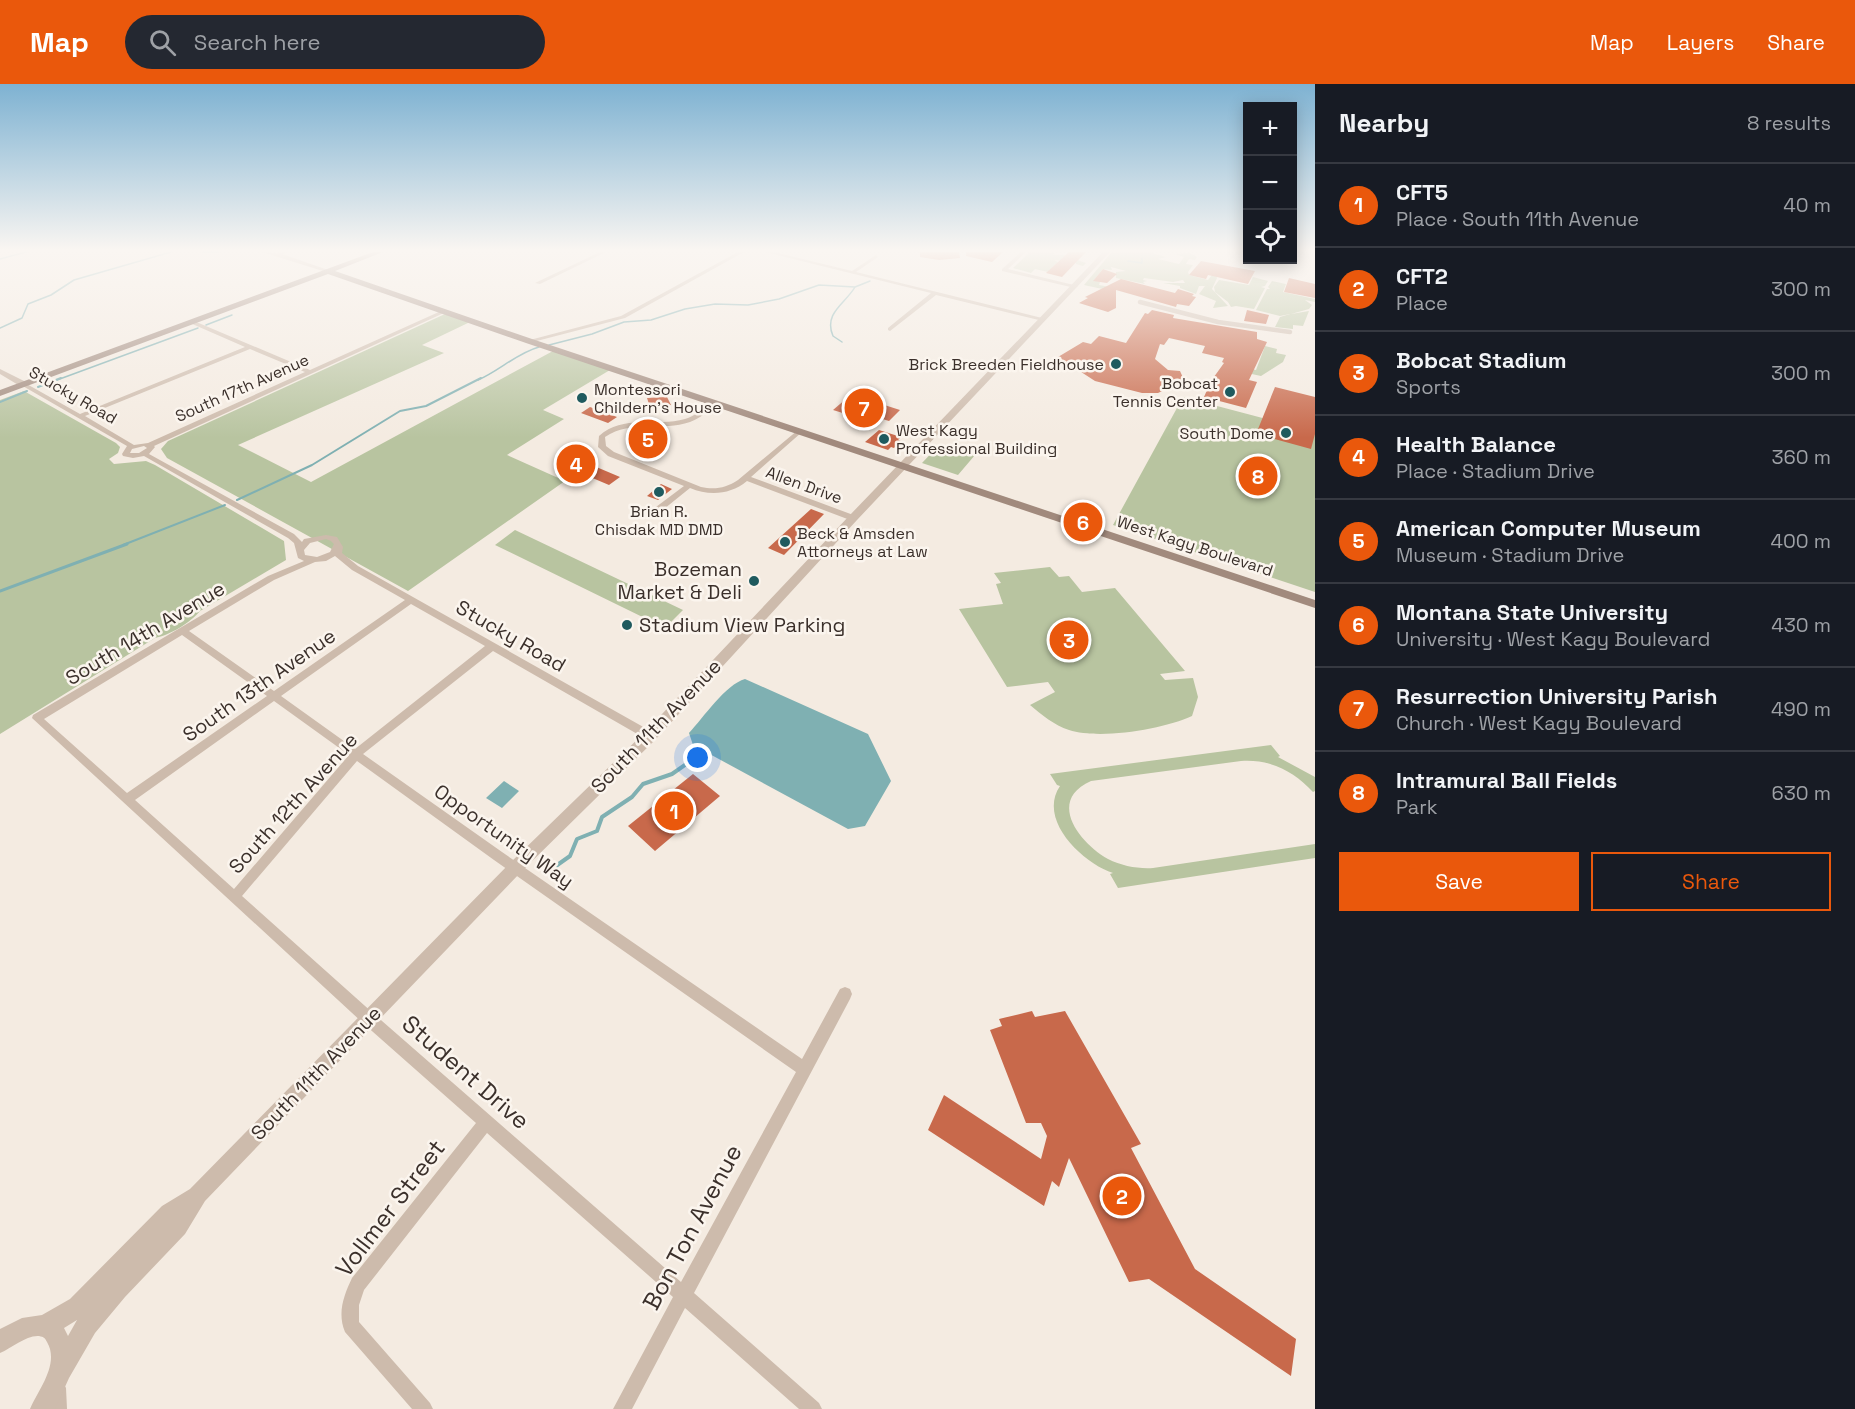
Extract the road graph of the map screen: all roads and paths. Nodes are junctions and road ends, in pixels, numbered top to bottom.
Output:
1 (214, 314) edge
2 (439, 314) edge
3 (448, 314) edge
4 (630, 314) edge
5 (909, 314) edge
6 (1022, 314) edge
7 (1048, 314) edge
8 (1186, 314) edge
9 (1043, 319) junction
10 (192, 322) junction
11 (890, 329) dead end
12 (1290, 332) dead end
13 (529, 341) junction
14 (250, 347) junction
15 (0, 371) edge
16 (310, 372) junction
17 (23, 384) junction
18 (0, 393) edge
19 (715, 403) junction
20 (80, 416) junction
21 (800, 431) junction
22 (149, 445) junction
23 (132, 446) junction
24 (144, 454) junction
25 (904, 465) junction
26 (746, 478) junction
27 (689, 485) junction
28 (651, 515) dead end
29 (853, 518) junction
30 (280, 530) junction
31 (317, 538) junction
32 (339, 547) junction
33 (300, 552) junction
34 (316, 560) junction
35 (355, 568) junction
36 (271, 578) junction
37 (411, 600) junction
38 (1315, 604) edge
39 (183, 631) junction
40 (492, 646) junction
41 (276, 696) junction
42 (37, 718) joint
43 (650, 735) junction
44 (356, 754) junction
45 (127, 799) junction
46 (515, 868) junction
47 (235, 896) junction
48 (845, 994) dead end
49 (369, 1019) junction
50 (804, 1069) junction
51 (486, 1122) junction
52 (198, 1194) junction
53 (683, 1294) junction
54 (43, 1326) junction
55 (0, 1342) edge
56 (59, 1377) junction
57 (42, 1409) edge
58 (58, 1409) edge
59 (424, 1409) edge
60 (622, 1409) edge
61 (813, 1409) edge

1 - 10 main road
2 - 16 street, South 17th Avenue
3 - 13 main road, West Kagy Boulevard
4 - 13 street
5 - 11 street
6 - 9 street
7 - 9 street, South 11th Avenue
8 - 12 street
9 - 25 street, South 11th Avenue
10 - 14 street
10 - 17 main road
13 - 19 main road, West Kagy Boulevard
14 - 16 street
14 - 20 street
15 - 17 street, Stucky Road
16 - 22 street, South 17th Avenue
17 - 18 main road
17 - 20 street, Stucky Road
19 - 21 main road, West Kagy Boulevard
19 - 27 street
20 - 23 street, Stucky Road
21 - 25 main road, West Kagy Boulevard
21 - 26 street
22 - 23 street, Stucky Road
22 - 24 street
23 - 24 street, Stucky Road
24 - 30 street, Stucky Road
25 - 29 street, South 11th Avenue
25 - 38 main road, West Kagy Boulevard
26 - 27 street
26 - 29 street, Allen Drive
27 - 28 street
29 - 43 street, South 11th Avenue
30 - 31 street, Stucky Road
30 - 33 street, Stucky Road
31 - 32 street, Stucky Road
31 - 33 street, South 14th Avenue
32 - 34 street, South 14th Avenue
32 - 35 street, Stucky Road
33 - 34 street, Stucky Road
33 - 36 street, South 14th Avenue
34 - 35 street, Stucky Road
34 - 36 street, South 14th Avenue
35 - 37 street, Stucky Road
36 - 39 street, South 14th Avenue
37 - 40 street, Stucky Road
37 - 41 street, South 13th Avenue
39 - 41 street, Opportunity Way
39 - 42 street, South 14th Avenue
40 - 43 street, Stucky Road
40 - 44 street, South 12th Avenue
41 - 44 street, Opportunity Way
41 - 45 street, South 13th Avenue
42 - 45 street, Student Drive
43 - 46 street, South 11th Avenue
44 - 46 street, Opportunity Way
44 - 47 street, South 12th Avenue
45 - 47 street, Student Drive
46 - 49 street, South 11th Avenue
46 - 50 street, Opportunity Way
47 - 49 street, Student Drive
48 - 50 street, Bon Ton Avenue
49 - 51 street, Student Drive
49 - 52 street, South 11th Avenue
50 - 53 street, Bon Ton Avenue
51 - 53 street, Student Drive
51 - 59 street, Vollmer Street
52 - 54 street, South 11th Avenue
52 - 56 street, South 11th Avenue
53 - 60 street, Bon Ton Avenue
53 - 61 street, Student Drive
54 - 55 street, South 11th Avenue
54 - 56 street
56 - 57 street, South 11th Avenue
56 - 58 street

